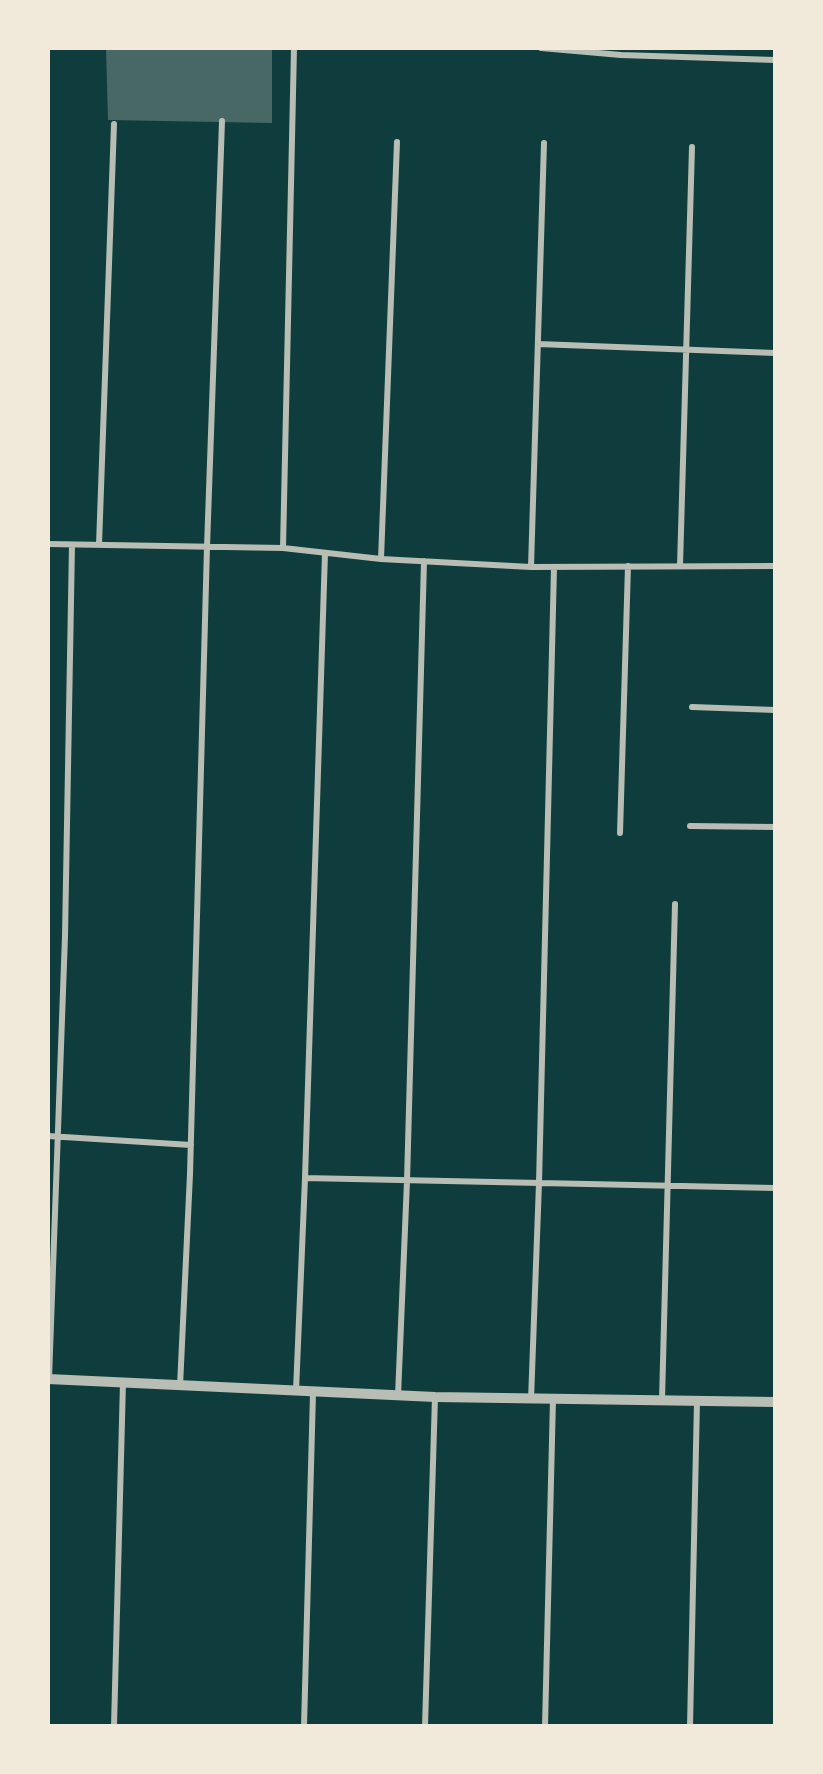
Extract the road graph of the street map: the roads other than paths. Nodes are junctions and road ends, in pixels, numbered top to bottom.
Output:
1 (294, 48) edge
2 (541, 48) edge
3 (621, 51) edge
4 (775, 60) edge
5 (222, 121) dead end
6 (114, 124) dead end
7 (397, 142) dead end
8 (544, 143) dead end
9 (692, 147) dead end
10 (538, 344) junction
11 (686, 350) junction
12 (775, 353) edge
13 (48, 544) edge
14 (72, 545) junction
15 (99, 545) junction
16 (207, 547) junction
17 (283, 548) junction
18 (326, 553) junction
19 (381, 559) junction
20 (424, 561) junction
21 (628, 566) junction
22 (680, 566) junction
23 (775, 566) edge
24 (531, 567) junction
25 (554, 568) junction
26 (692, 707) dead end
27 (775, 710) edge
28 (690, 826) dead end
29 (775, 827) edge
30 (620, 833) dead end
31 (675, 904) dead end
32 (48, 1136) edge
33 (58, 1137) junction
34 (191, 1145) junction
35 (305, 1178) junction
36 (407, 1180) junction
37 (539, 1183) junction
38 (668, 1186) junction
39 (775, 1188) edge
40 (48, 1379) edge
41 (123, 1382) junction
42 (180, 1386) junction
43 (296, 1392) junction
44 (313, 1393) junction
45 (398, 1396) junction
46 (435, 1397) junction
47 (553, 1399) junction
48 (531, 1400) junction
49 (662, 1400) junction
50 (697, 1401) junction
51 (775, 1402) edge
52 (114, 1726) edge
53 (304, 1726) edge
54 (424, 1726) edge
55 (545, 1726) edge
56 (690, 1726) edge

1 - 17 street
2 - 3 street
3 - 4 street
5 - 16 street
6 - 15 street
7 - 19 street
8 - 10 street
9 - 11 street
10 - 11 street
10 - 24 street
11 - 12 street
11 - 22 street
13 - 14 street
14 - 15 street
14 - 33 street
15 - 16 street
16 - 17 street
16 - 34 street
17 - 18 street
18 - 19 street
18 - 35 street
19 - 20 street
20 - 24 street
20 - 36 street
21 - 22 street
21 - 25 street
21 - 30 street
22 - 23 street
24 - 25 street
25 - 37 street
26 - 27 street
28 - 29 street
31 - 38 street
32 - 33 street
33 - 34 street
33 - 40 street
34 - 42 street
35 - 36 street
35 - 43 street
36 - 37 street
36 - 45 street
37 - 38 street
37 - 48 street
38 - 39 street
38 - 49 street
40 - 41 street
41 - 42 street
41 - 52 street
42 - 43 street
43 - 44 street
44 - 45 street
44 - 53 street
45 - 46 street
46 - 48 street
46 - 54 street
47 - 48 street
47 - 49 street
47 - 55 street
49 - 50 street
50 - 51 street
50 - 56 street

